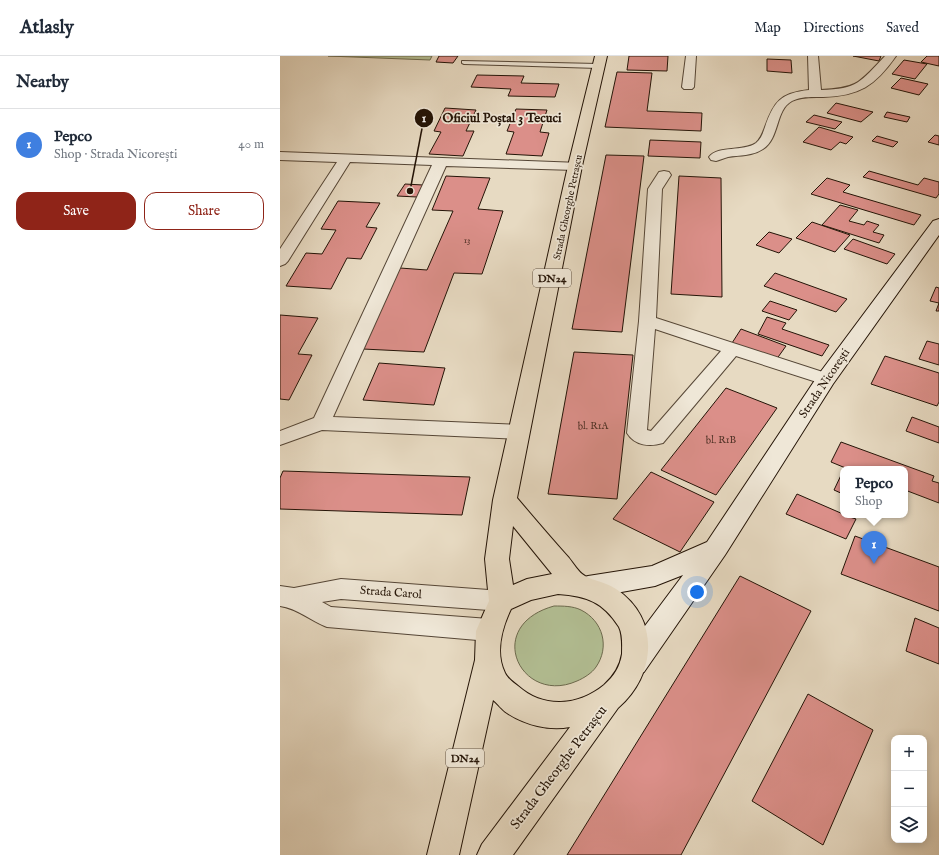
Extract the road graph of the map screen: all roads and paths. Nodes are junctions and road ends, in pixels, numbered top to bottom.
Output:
1 (690, 56) edge
2 (813, 56) edge
3 (891, 56) edge
4 (600, 61) edge
5 (464, 62) dead end
6 (688, 87) dead end
7 (815, 94) junction
8 (281, 156) edge
9 (716, 156) dead end
10 (346, 158) junction
11 (441, 161) junction
12 (575, 166) junction
13 (664, 175) dead end
14 (939, 224) edge
15 (280, 262) edge
16 (647, 321) junction
17 (733, 348) junction
18 (826, 379) junction
19 (321, 423) junction
20 (519, 432) junction
21 (280, 438) edge
22 (505, 500) junction
23 (716, 548) junction
24 (582, 585) junction
25 (287, 597) edge
26 (502, 601) junction
27 (489, 630) junction
28 (488, 661) junction
29 (634, 663) junction
30 (609, 699) junction
31 (443, 855) edge
32 (493, 855) edge

1 - 6 street
2 - 7 street
3 - 7 street
4 - 5 lane
4 - 12 main road, Strada Gheorghe Petrașcu / DN24
7 - 9 street
8 - 10 street
10 - 11 street
10 - 15 street
11 - 12 street
11 - 19 street
12 - 20 main road, Strada Gheorghe Petrașcu / DN24
13 - 16 street
14 - 18 main road, Strada Nicorești
16 - 17 street
16 - 17 street
17 - 18 street
18 - 23 main road, Strada Nicorești
19 - 20 street
19 - 21 street
20 - 22 main road, Strada Gheorghe Petrașcu / DN24
22 - 24 main road
22 - 26 main road, Strada Gheorghe Petrașcu / DN24
23 - 24 main road
23 - 29 main road, Strada Nicorești
24 - 26 main road
24 - 29 main road
25 - 26 street, Strada Carol
25 - 27 street
26 - 27 main road
27 - 28 main road
28 - 30 main road
28 - 31 main road, DN24
29 - 30 main road
30 - 32 main road, Strada Gheorghe Petrașcu

